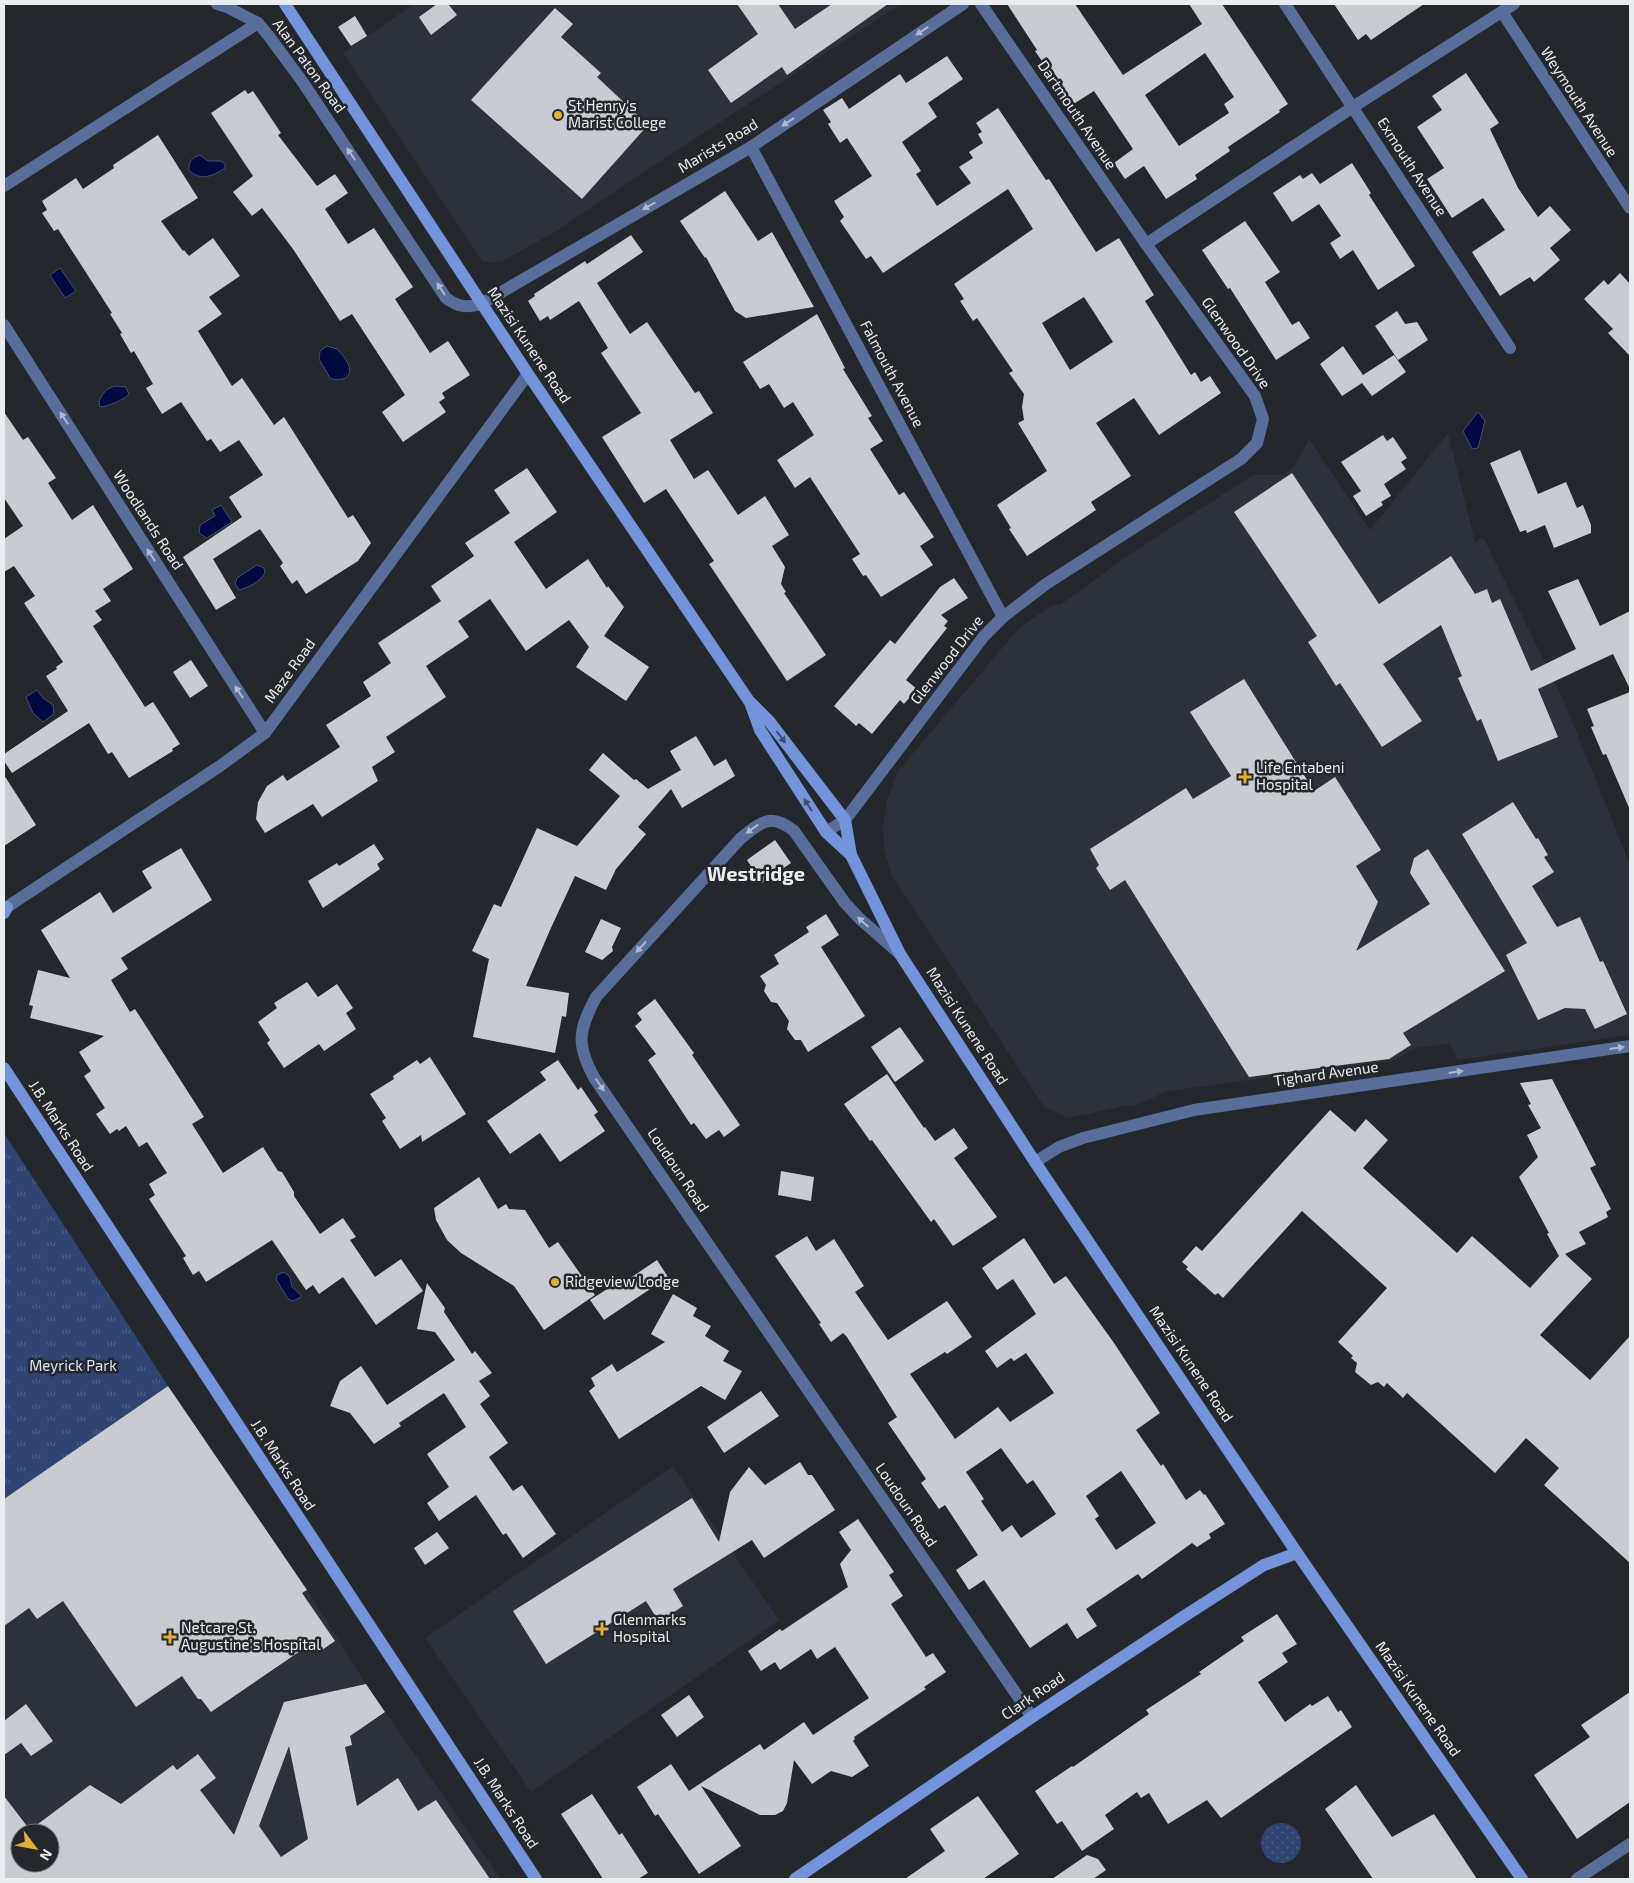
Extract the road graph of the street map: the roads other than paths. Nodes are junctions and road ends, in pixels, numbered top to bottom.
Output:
1 (217, 4) edge
2 (285, 4) edge
3 (963, 4) edge
4 (981, 4) edge
5 (1285, 4) edge
6 (1514, 4) edge
7 (1502, 12) junction
8 (258, 23) junction
9 (1354, 107) junction
10 (751, 147) junction
11 (4, 186) edge
12 (1630, 208) edge
13 (1146, 244) junction
14 (482, 304) junction
15 (4, 325) edge
16 (1510, 348) dead end
17 (528, 374) junction
18 (1003, 617) junction
19 (749, 701) junction
20 (265, 732) junction
21 (844, 820) junction
22 (826, 832) junction
23 (851, 855) junction
24 (5, 910) edge
25 (900, 954) junction
26 (1630, 1046) edge
27 (4, 1068) edge
28 (1035, 1162) junction
29 (1297, 1553) junction
30 (1032, 1717) junction
31 (1630, 1844) edge
32 (803, 1877) edge
33 (536, 1879) edge
34 (1522, 1879) edge
35 (1577, 1879) edge

1 - 8 street
2 - 14 street, Mazisi Kunene Road
3 -> 10 street, Marists Road
4 - 13 street, Dartmouth Avenue
5 - 9 street, Exmouth Avenue
6 - 7 street
7 - 9 street
7 - 12 street, Weymouth Avenue
8 - 11 street, Alan Paton Road
14 -> 8 street, Alan Paton Road
9 - 13 street
9 - 16 street, Exmouth Avenue
10 -> 14 street, Marists Road
10 - 18 street, Falmouth Avenue
13 - 18 street, Glenwood Drive
14 - 17 street, Mazisi Kunene Road
20 -> 15 street, Woodlands Road
17 - 19 street, Mazisi Kunene Road
17 - 20 street, Maze Road
18 - 21 street, Glenwood Drive
19 -> 21 street, Mazisi Kunene Road
22 -> 19 street, Mazisi Kunene Road
20 - 24 street, Maze Road
21 - 22 street, Glenwood Drive
21 - 23 street, Mazisi Kunene Road
22 - 23 street, Mazisi Kunene Road
23 - 25 street, Mazisi Kunene Road
25 - 28 street, Mazisi Kunene Road
25 -> 30 street, Loudoun Road
28 -> 26 street, Tighard Avenue
27 - 33 street, J.B. Marks Road
28 - 29 street, Mazisi Kunene Road
29 - 30 street, Clark Road
29 - 34 street, Mazisi Kunene Road
30 - 32 street, Clark Road
31 - 35 street

